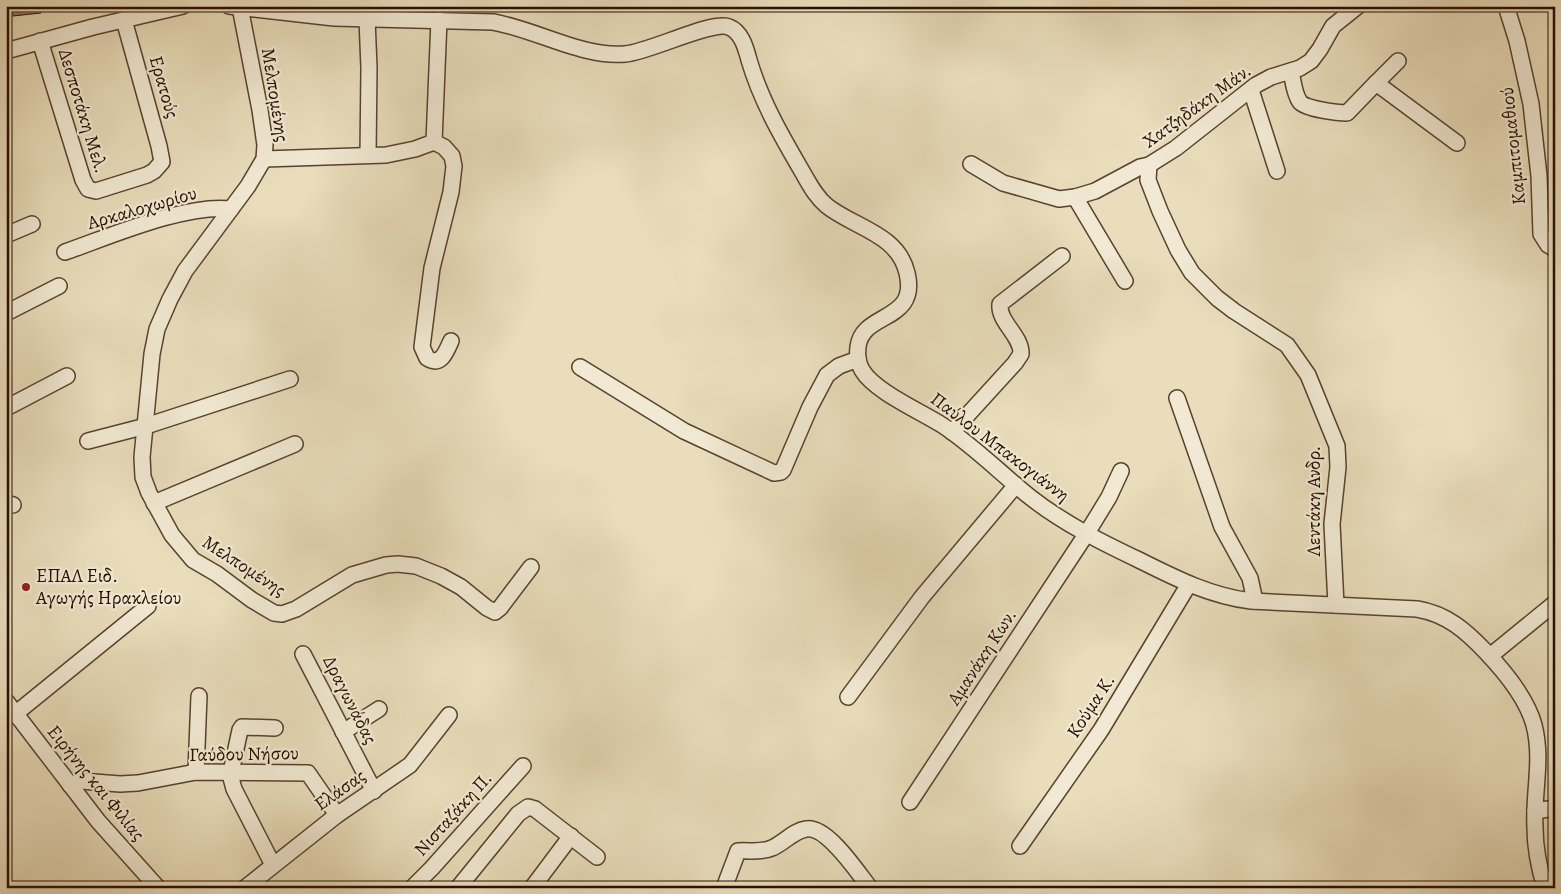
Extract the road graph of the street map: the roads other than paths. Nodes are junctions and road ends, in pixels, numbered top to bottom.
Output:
1 (182, 6) edge
2 (350, 6) edge
3 (1358, 6) edge
4 (1506, 6) edge
5 (234, 7) edge
6 (334, 18) junction
7 (367, 19) junction
8 (124, 20) junction
9 (439, 20) junction
10 (40, 41) junction
11 (6, 51) edge
12 (1398, 61) dead end
13 (1290, 71) junction
14 (1376, 83) junction
15 (1251, 90) junction
16 (434, 142) junction
17 (1457, 142) dead end
18 (368, 155) junction
19 (264, 158) junction
20 (971, 164) dead end
21 (1148, 165) junction
22 (1277, 171) dead end
23 (90, 191) joint
24 (1075, 197) junction
25 (231, 209) junction
26 (32, 224) dead end
27 (6, 235) edge
28 (1555, 249) edge
29 (65, 252) dead end
30 (1062, 256) dead end
31 (1125, 281) dead end
32 (59, 286) dead end
33 (6, 313) edge
34 (451, 341) dead end
35 (858, 359) junction
36 (580, 367) dead end
37 (68, 376) dead end
38 (290, 379) dead end
39 (1177, 398) dead end
40 (6, 408) edge
41 (146, 426) junction
42 (952, 432) junction
43 (88, 441) dead end
44 (295, 444) dead end
45 (1121, 471) dead end
46 (1016, 485) junction
47 (154, 503) junction
48 (1087, 534) junction
49 (531, 567) dead end
50 (1189, 584) junction
51 (1255, 601) junction
52 (1555, 602) edge
53 (1336, 605) junction
54 (148, 606) dead end
55 (304, 654) dead end
56 (1490, 656) junction
57 (199, 696) dead end
58 (848, 697) dead end
59 (6, 701) edge
60 (379, 709) dead end
61 (16, 714) junction
62 (449, 715) dead end
63 (275, 728) dead end
64 (343, 732) junction
65 (523, 766) dead end
66 (196, 772) junction
67 (231, 772) junction
68 (70, 785) junction
69 (374, 791) junction
70 (910, 802) dead end
71 (1555, 808) edge
72 (1535, 811) junction
73 (337, 815) junction
74 (571, 836) junction
75 (1020, 846) dead end
76 (597, 856) dead end
77 (274, 866) junction
78 (158, 888) edge
79 (245, 888) edge
80 (412, 888) edge
81 (458, 888) edge
82 (532, 888) edge
83 (724, 888) edge
84 (870, 888) edge
85 (1545, 888) edge

1 - 8 street
2 - 6 street
3 - 13 street, Χατζηδάκη Μάν.
4 - 28 street, Καμπιτομαθιού
5 - 6 street
5 - 19 street, Μελπομένης
6 - 7 street
7 - 9 street
7 - 18 street
8 - 10 street
8 - 23 street, Ερατούς
9 - 16 street
9 - 35 street
10 - 11 street
10 - 23 street, Δεσποτάκη Μελ.
12 - 14 street
13 - 14 street
13 - 15 street, Χατζηδάκη Μάν.
14 - 17 street
15 - 21 street, Χατζηδάκη Μάν.
15 - 22 street
16 - 18 street
16 - 34 street
18 - 19 street
19 - 25 street, Μελπομένης
20 - 24 street
21 - 24 street
21 - 53 street, Λεντάκη Ανδρ.
24 - 31 street
25 - 29 street, Αρκαλοχωρίου
25 - 41 street, Μελπομένης
26 - 27 street
30 - 42 street
32 - 33 street
35 - 36 street
35 - 42 street, Παύλου Μπακογιάννη
37 - 40 street
38 - 41 street
39 - 51 street
41 - 43 street
41 - 47 street, Μελπομένης
42 - 46 street, Παύλου Μπακογιάννη
44 - 47 street
45 - 48 street, Αμανάκη Κων.
46 - 48 street, Παύλου Μπακογιάννη
46 - 58 street
47 - 49 street, Μελπομένης
48 - 50 street, Παύλου Μπακογιάννη
48 - 70 street, Αμανάκη Κων.
50 - 51 street, Παύλου Μπακογιάννη
50 - 75 street, Κούμα Κ.
51 - 53 street, Παύλου Μπακογιάννη
52 - 56 street
53 - 56 street, Παύλου Μπακογιάννη
54 - 61 street
55 - 64 street, Δραγωνάδας
56 - 72 street, Παύλου Μπακογιάννη
57 - 66 street
59 - 61 street, Ειρήνης και Φιλίας
60 - 64 street
61 - 68 street, Ειρήνης και Φιλίας
62 - 69 street, Ελάσας
63 - 67 street
64 - 69 street, Δραγωνάδας
65 - 80 street, Νισταζάκη Π.
66 - 67 street, Γαύδου Νήσου
66 - 68 street, Γαύδου Νήσου
67 - 73 street, Γαύδου Νήσου
67 - 77 street
68 - 78 street, Ειρήνης και Φιλίας
69 - 73 street, Ελάσας
71 - 72 street
72 - 85 street, Παύλου Μπακογιάννη
73 - 77 street, Ελάσας
74 - 76 street
74 - 81 street
74 - 82 street
77 - 79 street, Ελάσας
83 - 84 street

